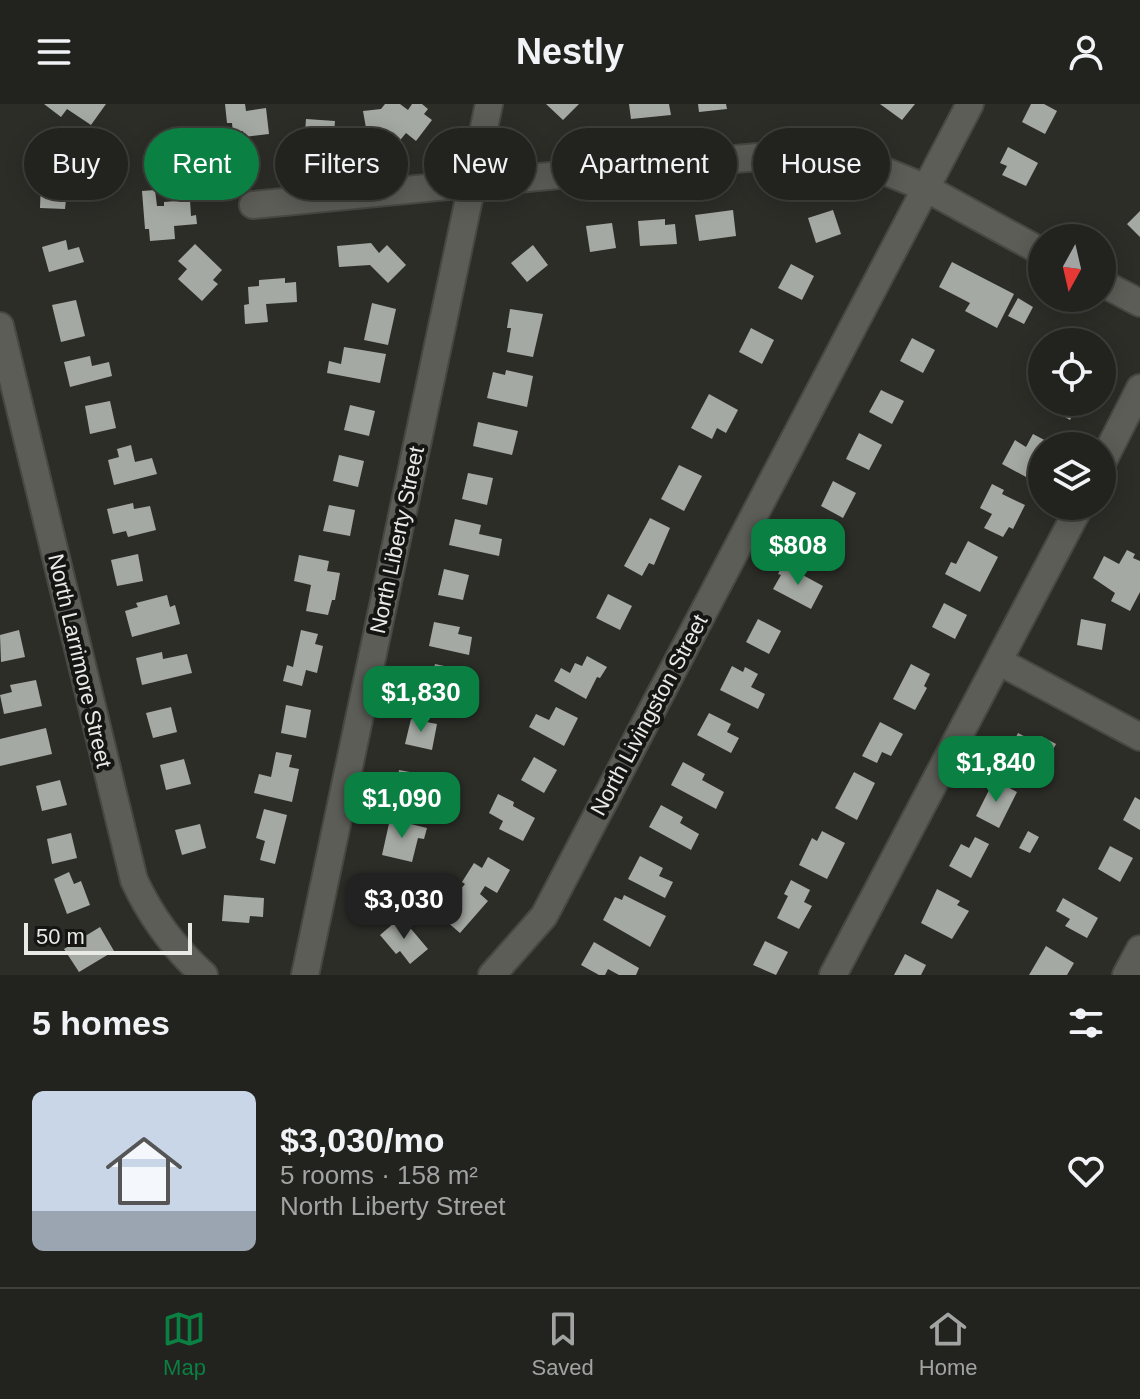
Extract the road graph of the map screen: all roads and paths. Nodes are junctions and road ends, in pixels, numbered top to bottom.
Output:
1 (489, 104) edge
2 (970, 104) edge
3 (484, 128) edge
4 (536, 177) edge
5 (924, 187) junction
6 (424, 190) edge
7 (468, 200) edge
8 (253, 205) dead end
9 (1028, 244) edge
10 (1116, 290) edge
11 (1140, 303) edge
12 (0, 326) edge
13 (1140, 388) edge
14 (1116, 435) edge
15 (1073, 520) edge
16 (1000, 662) junction
17 (1140, 737) edge
18 (1140, 949) edge
19 (204, 975) edge
20 (305, 975) edge
21 (492, 975) edge
22 (833, 975) edge
23 (1126, 975) edge

1 - 3 street, North Liberty Street
2 - 5 street, North Livingston Street
4 - 5 street
5 - 9 street
5 - 21 street, North Livingston Street
6 - 8 street
7 - 20 street, North Liberty Street
10 - 11 street
12 - 19 street, North Larrimore Street
13 - 14 street
15 - 16 street
16 - 17 street
16 - 22 street
18 - 23 street

